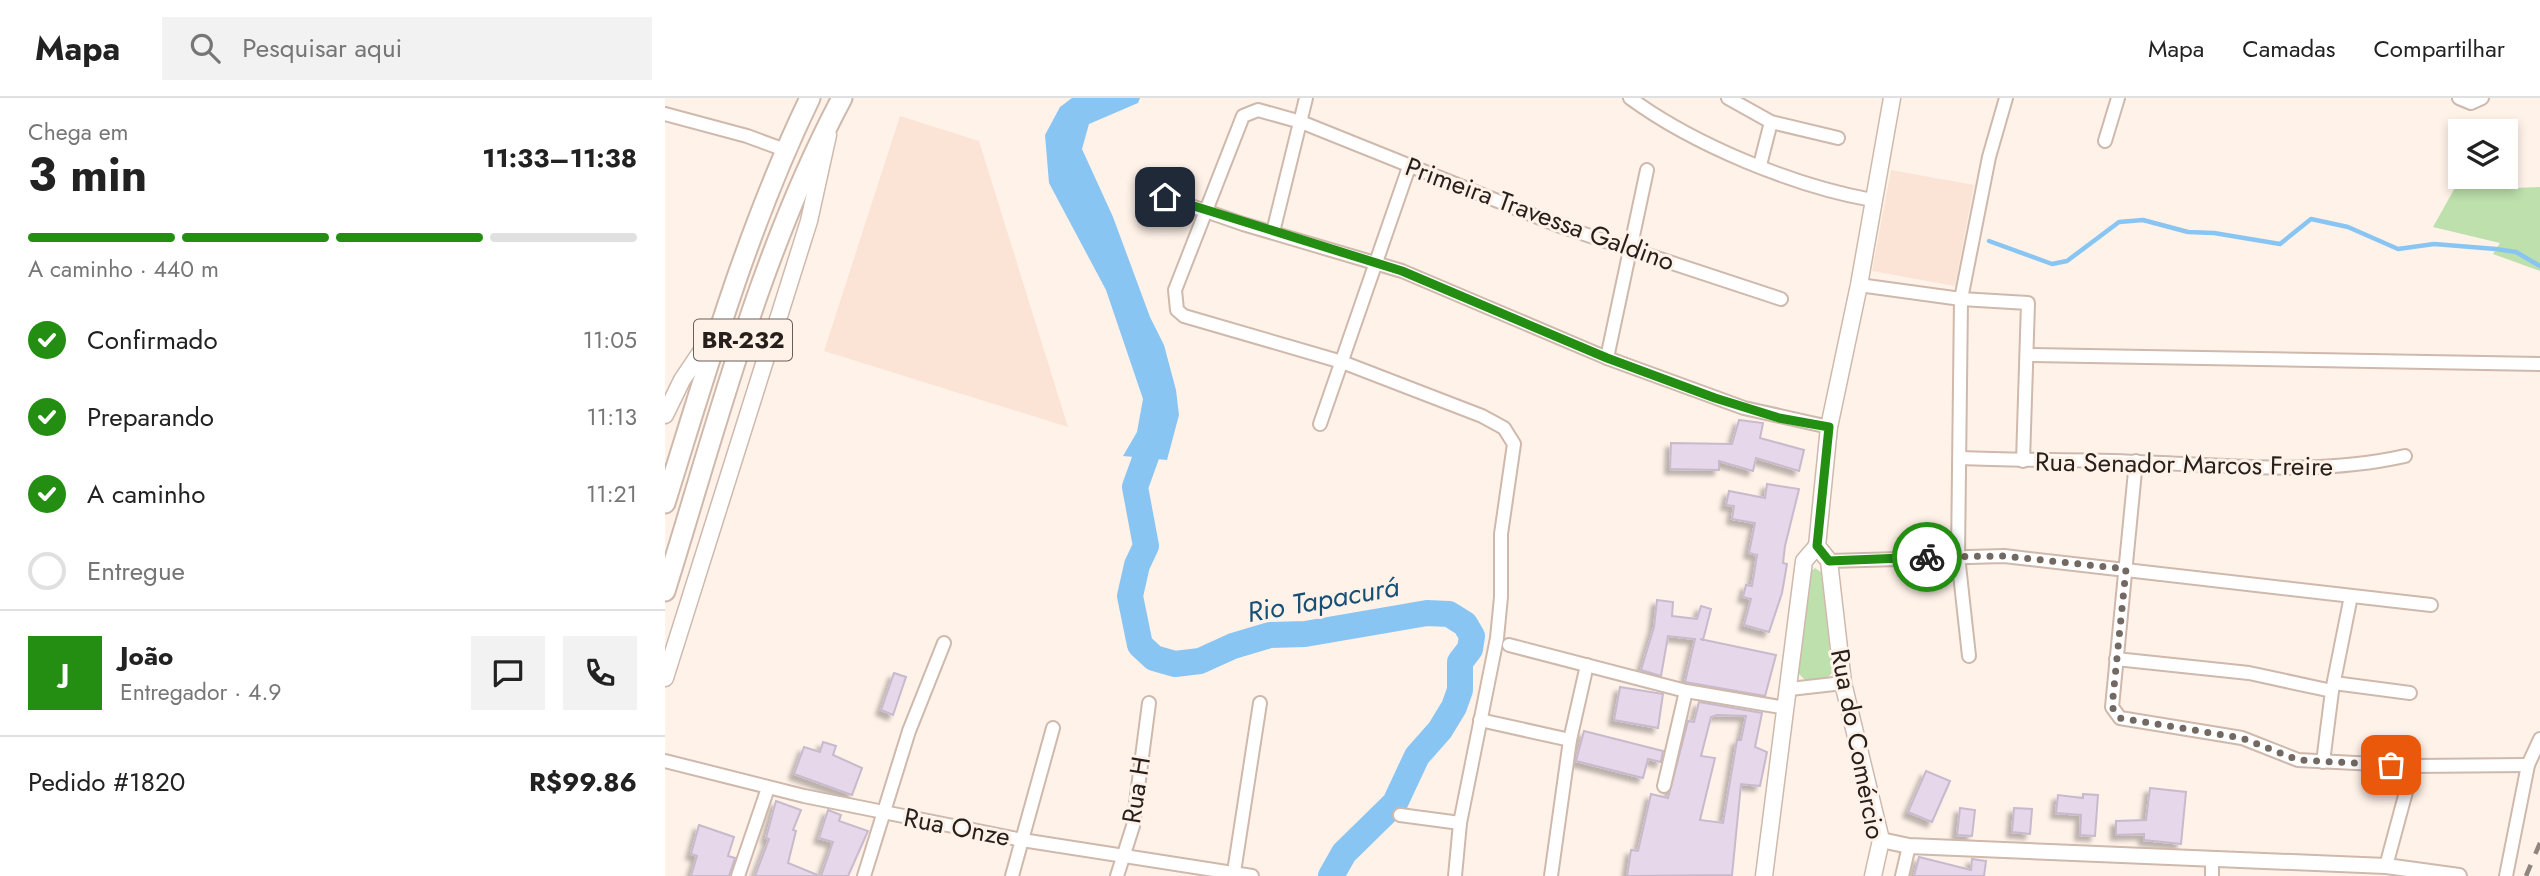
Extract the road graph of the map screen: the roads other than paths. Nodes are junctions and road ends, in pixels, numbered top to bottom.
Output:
1 (810, 98) edge
2 (842, 98) edge
3 (1305, 98) edge
4 (1630, 98) edge
5 (1728, 98) edge
6 (1892, 98) edge
7 (2006, 98) edge
8 (2118, 98) edge
9 (2459, 98) edge
10 (2482, 98) edge
11 (665, 114) edge
12 (829, 122) junction
13 (1301, 122) junction
14 (1771, 122) junction
15 (1837, 138) dead end
16 (2105, 141) dead end
17 (785, 150) junction
18 (1760, 165) junction
19 (1409, 167) junction
20 (1647, 170) dead end
21 (1145, 190) dead end
22 (1872, 200) junction
23 (1205, 211) junction
24 (1273, 232) junction
25 (1629, 249) junction
26 (1377, 263) junction
27 (1859, 285) junction
28 (1781, 299) dead end
29 (1961, 299) junction
30 (722, 321) junction
31 (2029, 355) junction
32 (1607, 358) junction
33 (1342, 362) junction
34 (2540, 364) edge
35 (682, 380) junction
36 (665, 384) edge
37 (665, 415) edge
38 (1320, 424) dead end
39 (1829, 427) junction
40 (2405, 456) dead end
41 (1961, 458) junction
42 (2023, 461) junction
43 (2136, 461) junction
44 (665, 503) edge
45 (1817, 546) junction
46 (1958, 556) junction
47 (1829, 561) junction
48 (2126, 569) junction
49 (665, 591) edge
50 (2351, 596) junction
51 (2431, 605) dead end
52 (944, 643) dead end
53 (1509, 645) dead end
54 (1969, 656) dead end
55 (2116, 659) junction
56 (1587, 665) junction
57 (665, 678) edge
58 (1843, 683) junction
59 (2333, 687) junction
60 (1790, 689) junction
61 (1686, 691) junction
62 (2410, 693) dead end
63 (1149, 703) dead end
64 (1260, 703) dead end
65 (1786, 708) junction
66 (1480, 720) junction
67 (1053, 728) dead end
68 (2540, 739) edge
69 (1570, 740) junction
70 (665, 762) edge
71 (2323, 762) junction
72 (2528, 765) junction
73 (2413, 766) junction
74 (1664, 786) dead end
75 (768, 788) junction
76 (885, 813) junction
77 (1400, 815) dead end
78 (1460, 823) junction
79 (1022, 840) junction
80 (1881, 840) junction
81 (1909, 846) junction
82 (1122, 855) junction
83 (2212, 858) junction
84 (2386, 866) junction
85 (1234, 873) junction
86 (738, 876) edge
87 (864, 876) edge
88 (1012, 876) edge
89 (1117, 876) edge
90 (1252, 876) edge
91 (1455, 876) edge
92 (1551, 876) edge
93 (1764, 876) edge
94 (1873, 876) edge
95 (1902, 876) edge
96 (2211, 876) edge
97 (2459, 876) edge
98 (2506, 876) edge

1 - 17 highway, BR-232
2 - 12 highway, BR-232
3 - 13 street
4 - 18 street
5 - 14 street
6 - 22 main road
7 - 29 street
8 - 16 street
9 - 10 street
11 - 17 street
12 - 49 highway, BR-232
12 - 57 main road
13 - 19 street, Primeira Travessa Galdino
13 - 23 street, Primeira Travessa Galdino
13 - 24 street
14 - 15 street
14 - 18 street
17 - 30 highway, BR-232
18 - 22 street
19 - 25 street, Primeira Travessa Galdino
19 - 26 street
20 - 25 street
21 - 23 street
22 - 27 main road
23 - 24 street
23 - 33 street, Primeira Travessa Galdino
24 - 26 street
25 - 28 street, Primeira Travessa Galdino
25 - 32 street
26 - 32 street
26 - 33 street
27 - 29 street
27 - 39 main road
29 - 31 street
29 - 41 street
30 - 35 main road
30 - 44 highway, BR-232
31 - 34 street
31 - 42 street
32 - 39 street
33 - 38 street
33 - 66 street
35 - 36 main road
35 - 37 main road
39 - 45 main road
40 - 43 street, Rua Senador Marcos Freire
41 - 42 street, Rua Senador Marcos Freire
41 - 46 street
42 - 43 street, Rua Senador Marcos Freire
43 - 48 street
45 - 47 main road
45 - 60 main road
46 - 47 street
46 - 48 street
46 - 54 street
47 - 58 main road, Rua do Comércio
48 - 50 street
48 - 55 street
50 - 51 street
50 - 59 street
52 - 76 street
53 - 56 street
55 - 59 street
55 - 71 street
56 - 61 street
56 - 69 street
58 - 60 street
58 - 80 main road, Rua do Comércio
59 - 62 street
59 - 71 street
60 - 65 main road
61 - 65 street
61 - 74 street
63 - 82 street, Rua H
64 - 85 street
65 - 93 main road
66 - 69 street
66 - 78 street
67 - 79 street
68 - 72 street
69 - 92 street
70 - 75 street, Rua Onze
71 - 73 street
72 - 73 street
72 - 98 street
73 - 84 street
75 - 76 street, Rua Onze
75 - 86 street
76 - 79 street, Rua Onze
76 - 87 street
77 - 78 street
78 - 91 street
79 - 82 street, Rua Onze
79 - 88 street
80 - 81 street
80 - 94 main road, Rua do Comércio
81 - 83 street
81 - 95 street
82 - 85 street, Rua Onze
82 - 89 street, Rua H
83 - 84 street
83 - 96 street
84 - 97 street
85 - 90 street, Rua Onze

